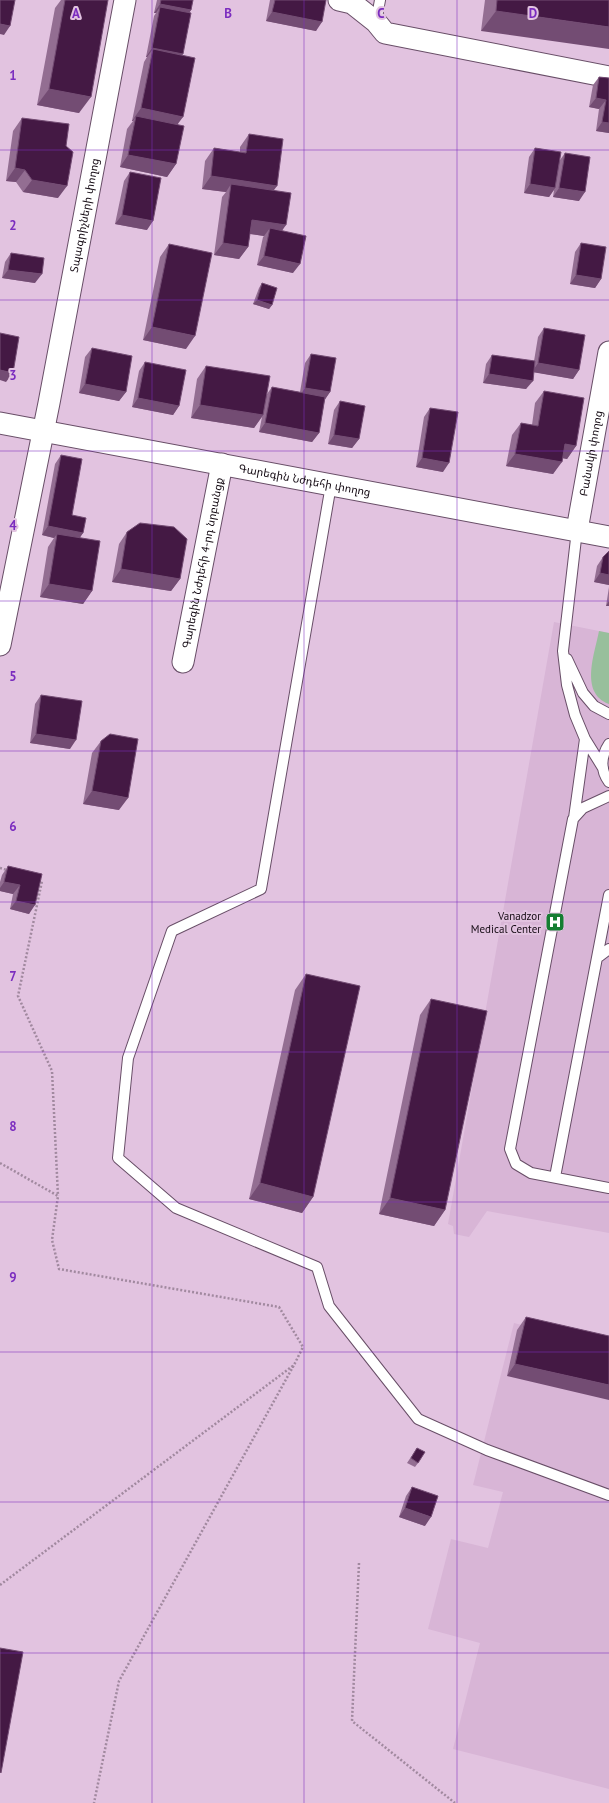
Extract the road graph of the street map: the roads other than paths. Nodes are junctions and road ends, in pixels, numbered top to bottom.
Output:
1 (125, 0) edge
2 (339, 0) edge
3 (380, 0) edge
4 (376, 22) junction
5 (609, 77) edge
6 (609, 352) edge
7 (0, 423) edge
8 (43, 430) junction
9 (222, 464) junction
10 (331, 484) junction
11 (577, 530) junction
12 (609, 537) edge
13 (0, 645) edge
14 (564, 651) junction
15 (183, 662) dead end
16 (609, 714) edge
17 (585, 739) junction
18 (609, 744) edge
19 (603, 768) junction
20 (609, 782) edge
21 (609, 796) edge
22 (573, 819) junction
23 (609, 895) edge
24 (607, 921) edge
25 (609, 949) edge
26 (597, 958) junction
27 (554, 1177) junction
28 (609, 1188) edge
29 (609, 1495) edge

1 - 8 street, Տպագրիչների փողոց
2 - 4 street
3 - 4 lane
4 - 5 street
6 - 11 street, Բանակի փողոց
7 - 8 street, Գարեգին Նժդեհի փողոց
8 - 9 street, Գարեգին Նժդեհի փողոց
8 - 13 street, Տպագրիչների փողոց
9 - 10 street, Գարեգին Նժդեհի փողոց
9 - 15 street, Գարեգին Նժդեհի 4-րդ նրբանցք
10 - 11 street, Գարեգին Նժդեհի փողոց
10 - 29 lane
11 - 12 street, Գարեգին Նժդեհի փողոց
11 - 14 lane
14 - 16 lane
14 - 17 lane
17 - 19 lane
17 - 22 lane
18 - 19 lane
19 - 20 lane
21 - 22 lane
22 - 27 lane
23 - 24 lane
24 - 26 lane
25 - 26 lane
26 - 27 lane
27 - 28 lane

